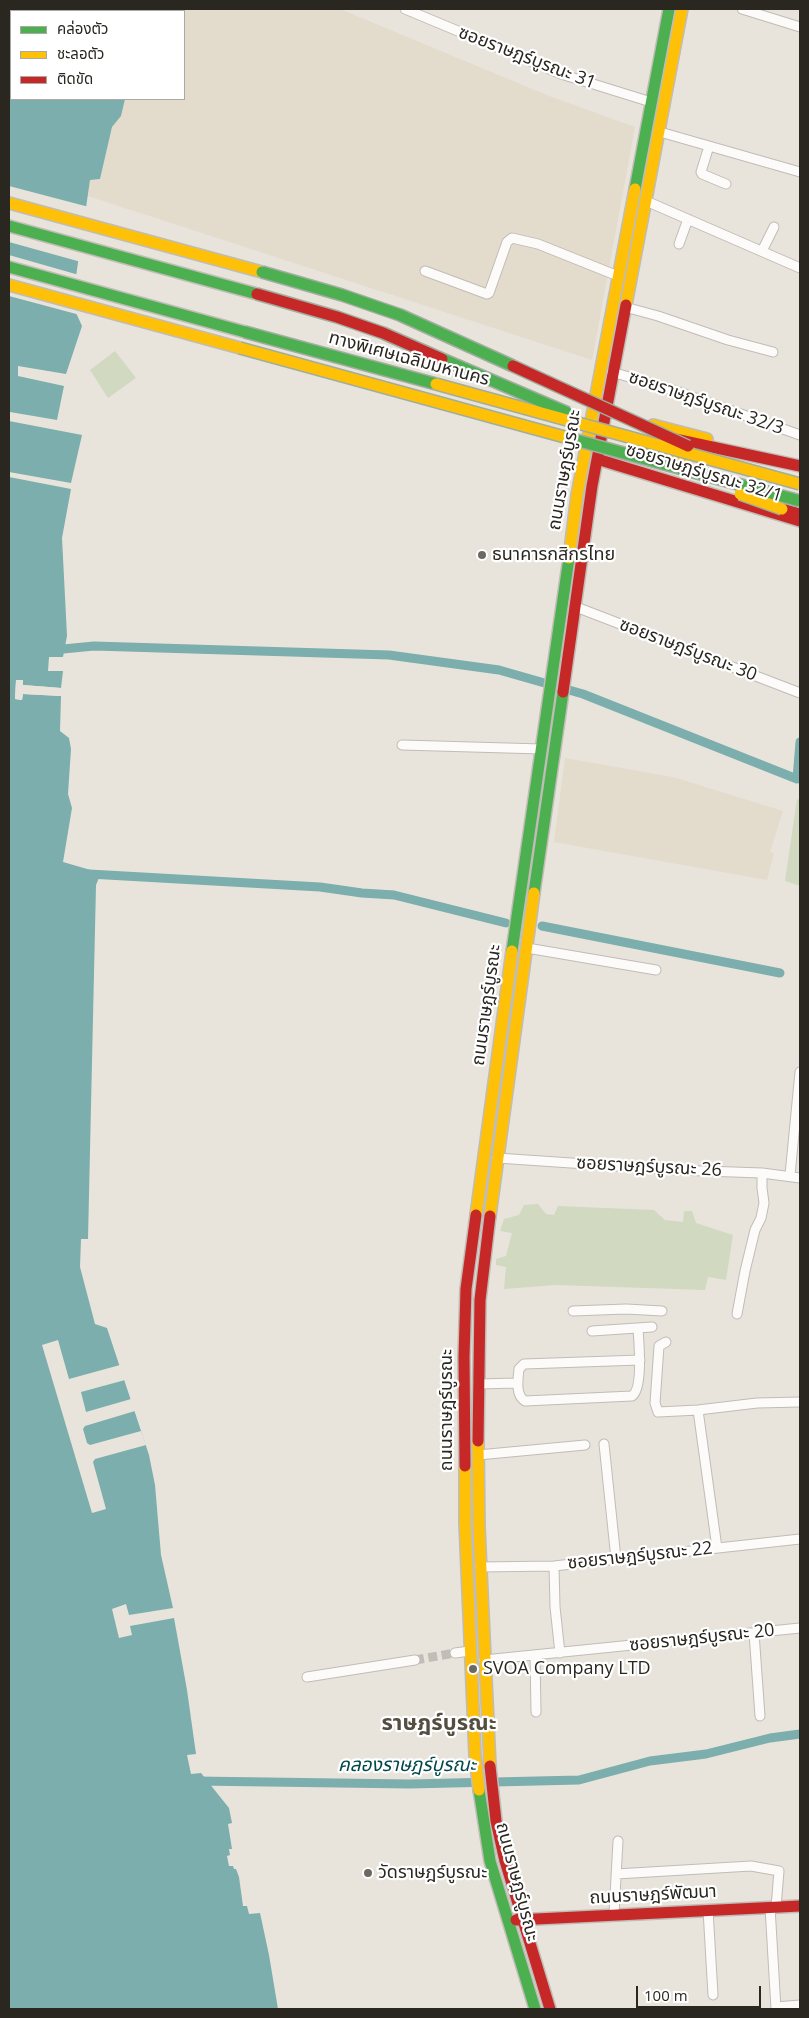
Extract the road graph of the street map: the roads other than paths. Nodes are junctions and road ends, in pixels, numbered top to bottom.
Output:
1 (404, 9) edge
2 (669, 9) edge
3 (682, 9) edge
4 (742, 9) edge
5 (800, 27) edge
6 (652, 102) junction
7 (660, 132) junction
8 (709, 146) junction
9 (800, 172) edge
10 (726, 184) dead end
11 (646, 200) junction
12 (9, 203) edge
13 (688, 219) junction
14 (9, 226) edge
15 (774, 227) dead end
16 (679, 244) dead end
17 (762, 251) junction
18 (9, 267) edge
19 (800, 268) edge
20 (425, 272) dead end
21 (618, 276) junction
22 (9, 285) edge
23 (625, 307) junction
24 (773, 352) dead end
25 (612, 372) junction
26 (605, 412) junction
27 (800, 435) edge
28 (671, 438) junction
29 (636, 442) junction
30 (597, 459) junction
31 (800, 465) edge
32 (757, 473) dead end
33 (800, 484) edge
34 (752, 488) dead end
35 (800, 502) edge
36 (800, 514) edge
37 (800, 521) edge
38 (576, 607) junction
39 (558, 685) junction
40 (797, 692) edge
41 (402, 745) dead end
42 (542, 749) junction
43 (527, 948) junction
44 (656, 970) dead end
45 (800, 1072) edge
46 (797, 1120) edge
47 (497, 1158) junction
48 (762, 1173) junction
49 (790, 1176) junction
50 (800, 1178) edge
51 (573, 1310) dead end
52 (662, 1311) dead end
53 (737, 1314) dead end
54 (652, 1327) dead end
55 (638, 1329) junction
56 (592, 1331) dead end
57 (666, 1342) dead end
58 (640, 1360) junction
59 (478, 1384) junction
60 (518, 1384) junction
61 (800, 1402) edge
62 (698, 1410) junction
63 (604, 1444) dead end
64 (584, 1445) dead end
65 (478, 1455) junction
66 (800, 1539) edge
67 (717, 1548) junction
68 (616, 1559) junction
69 (554, 1566) junction
70 (480, 1567) junction
71 (800, 1628) edge
72 (754, 1633) junction
73 (470, 1651) junction
74 (455, 1653) tunnel mouth
75 (560, 1653) junction
76 (536, 1655) junction
77 (415, 1660) tunnel mouth
78 (484, 1660) junction
79 (307, 1677) dead end
80 (536, 1712) dead end
81 (760, 1716) dead end
82 (618, 1841) dead end
83 (616, 1874) junction
84 (800, 1906) edge
85 (773, 1907) junction
86 (708, 1910) junction
87 (614, 1914) junction
88 (523, 1919) junction
89 (508, 1920) junction
90 (713, 1995) dead end
91 (800, 2005) edge
92 (776, 2008) edge
93 (535, 2009) edge
94 (550, 2009) edge

1 - 6 street, ซอยราษฎร์บูรณะ 31
2 - 6 main road, ถนนราษฎร์บูรณะ
3 - 7 main road, ถนนราษฎร์บูรณะ
4 - 5 street
6 - 21 main road, ถนนราษฎร์บูรณะ
7 - 8 street
7 - 11 main road, ถนนราษฎร์บูรณะ
8 - 9 street
8 - 10 street
11 - 13 street
11 - 23 main road, ถนนราษฎร์บูรณะ
12 - 28 main road, bridge
13 - 16 street
13 - 17 street
14 - 29 main road, bridge
15 - 17 street
17 - 19 street
18 - 33 main road, ทางพิเศษเฉลิมมหานคร, bridge
20 - 21 street
21 - 39 main road, ถนนราษฎร์บูรณะ
22 - 35 main road, ทางพิเศษเฉลิมมหานคร, bridge
23 - 24 street
23 - 25 main road, ถนนราษฎร์บูรณะ
25 - 26 main road, ถนนราษฎร์บูรณะ
25 - 27 street, ซอยราษฎร์บูรณะ 32/3
26 - 30 main road, ถนนราษฎร์บูรณะ
26 - 31 main road
28 - 31 main road, bridge
28 - 32 main road, bridge
29 - 34 main road, bridge
29 - 36 main road, bridge
30 - 37 main road, ซอยราษฎร์บูรณะ 32/1
30 - 38 main road, ถนนราษฎร์บูรณะ
38 - 39 main road, ถนนราษฎร์บูรณะ
38 - 40 street, ซอยราษฎร์บูรณะ 30
39 - 42 main road, ถนนราษฎร์บูรณะ
39 - 43 main road, ถนนราษฎร์บูรณะ
41 - 42 street
42 - 73 main road, ถนนราษฎร์บูรณะ
43 - 44 street
43 - 47 main road, ถนนราษฎร์บูรณะ
45 - 46 street
46 - 49 street
47 - 48 street, ซอยราษฎร์บูรณะ 26
47 - 59 main road, ถนนราษฎร์บูรณะ
48 - 49 street, ซอยราษฎร์บูรณะ 26
48 - 53 street
49 - 50 street, ซอยราษฎร์บูรณะ 26
51 - 52 street
54 - 55 street
55 - 56 street
55 - 58 street
57 - 62 street
58 - 60 street
58 - 60 street
59 - 60 street
59 - 65 main road, ถนนราษฎร์บูรณะ
61 - 62 street
62 - 67 street
63 - 68 street
64 - 65 street
65 - 70 main road, ถนนราษฎร์บูรณะ
66 - 67 street, ซอยราษฎร์บูรณะ 22
67 - 68 street, ซอยราษฎร์บูรณะ 22
68 - 69 street, ซอยราษฎร์บูรณะ 22
69 - 70 street, ซอยราษฎร์บูรณะ 22
69 - 75 street
70 - 78 main road, ถนนราษฎร์บูรณะ
71 - 72 street, ซอยราษฎร์บูรณะ 20
72 - 75 street, ซอยราษฎร์บูรณะ 20
72 - 81 street
73 - 74 street
73 - 89 main road, ถนนราษฎร์บูรณะ
75 - 76 street, ซอยราษฎร์บูรณะ 20
76 - 78 street, ซอยราษฎร์บูรณะ 20
76 - 80 street
77 - 79 street
78 - 88 main road, ถนนราษฎร์บูรณะ
82 - 83 street
83 - 85 street
83 - 87 street
84 - 85 main road, ถนนราษฎร์พัฒนา
85 - 86 main road, ถนนราษฎร์พัฒนา
85 - 92 street
86 - 87 main road, ถนนราษฎร์พัฒนา
86 - 90 street
87 - 88 main road, ถนนราษฎร์พัฒนา
88 - 89 main road, ถนนราษฎร์พัฒนา
88 - 94 main road, ถนนราษฎร์บูรณะ
89 - 93 main road, ถนนราษฎร์บูรณะ
91 - 92 street

